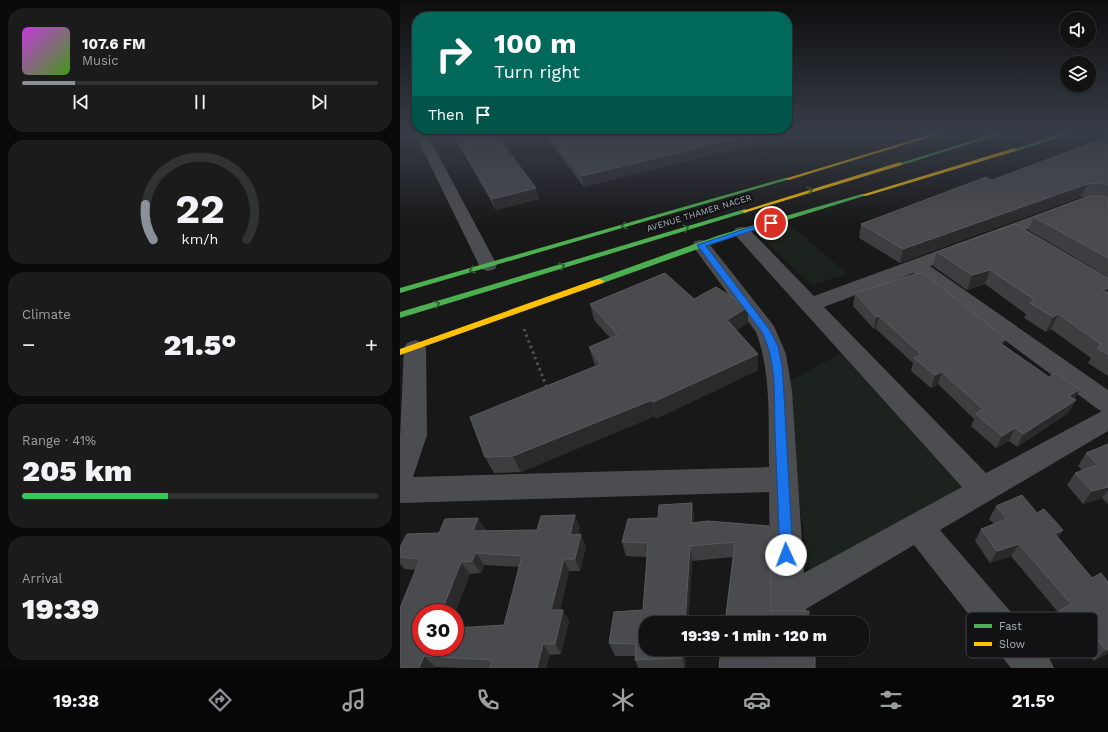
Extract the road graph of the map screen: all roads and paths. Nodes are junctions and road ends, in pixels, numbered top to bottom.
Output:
1 (436, 163) edge
2 (839, 163) edge
3 (901, 163) edge
4 (969, 163) edge
5 (1108, 207) edge
6 (1010, 229) junction
7 (742, 232) junction
8 (1029, 241) edge
9 (701, 245) junction
10 (488, 265) junction
11 (916, 265) junction
12 (400, 291) edge
13 (810, 305) junction
14 (517, 311) junction
15 (400, 315) edge
16 (407, 350) edge
17 (548, 390) edge
18 (1108, 404) edge
19 (1108, 419) edge
20 (400, 475) edge
21 (784, 479) junction
22 (400, 490) edge
23 (983, 490) junction
24 (918, 527) junction
25 (788, 612) edge
26 (989, 612) edge
27 (790, 656) edge
28 (1028, 658) edge
29 (790, 668) edge
30 (1036, 668) edge

1 - 10 street
2 -> 10 main road, AVENUE THAMER NACER
15 -> 3 main road, AVENUE THAMER NACER
4 - 7 main road
5 - 6 street
6 - 8 street
6 - 11 street
7 - 9 main road
7 - 13 street
9 - 14 main road
9 - 21 street
10 -> 12 main road, AVENUE THAMER NACER
11 - 13 street
11 - 18 street
13 - 23 street
14 - 16 main road
14 - 17 path
16 - 20 street
19 - 23 street
21 - 22 street
21 - 25 street
23 - 24 street
24 - 25 street
24 - 26 street
27 - 29 street
28 - 30 street

